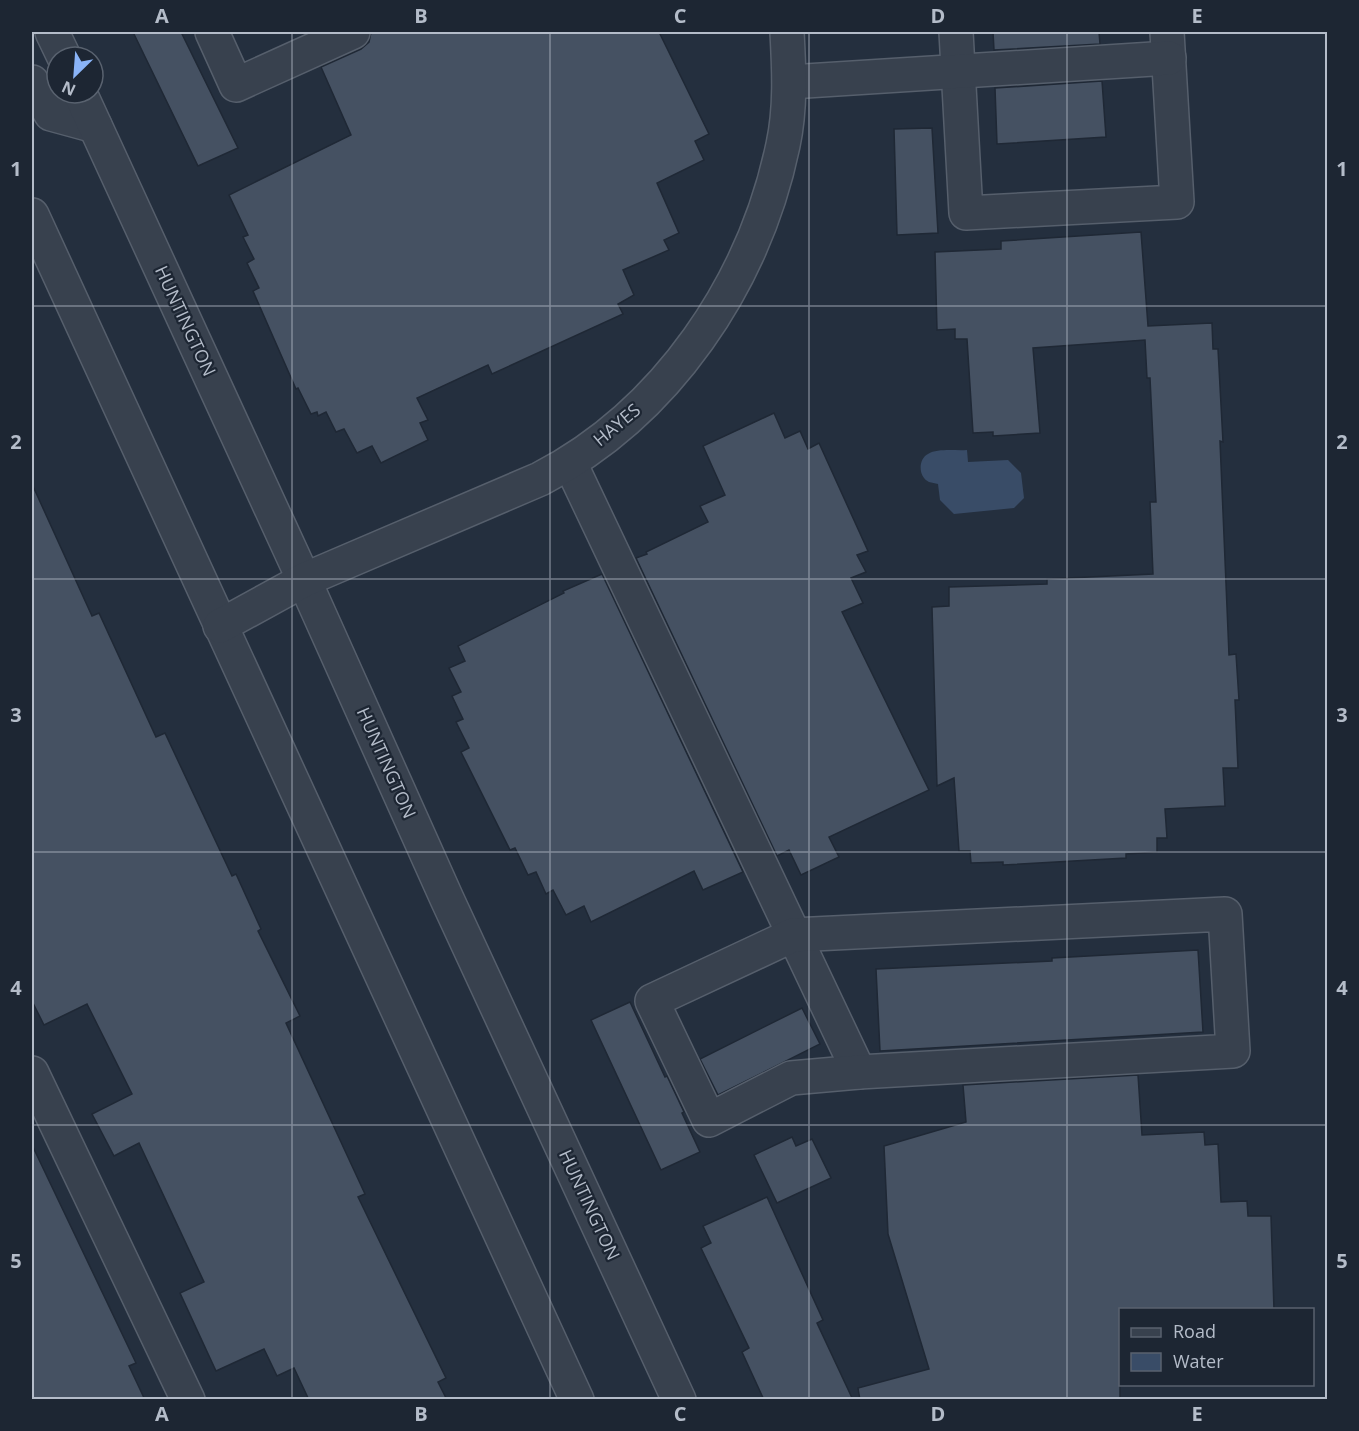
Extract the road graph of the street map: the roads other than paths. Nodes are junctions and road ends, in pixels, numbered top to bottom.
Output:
1 (212, 32) edge
2 (353, 32) edge
3 (787, 32) edge
4 (956, 32) edge
5 (1168, 45) edge
6 (958, 71) junction
7 (32, 82) edge
8 (790, 82) junction
9 (85, 105) edge
10 (95, 126) junction
11 (32, 215) edge
12 (570, 463) junction
13 (304, 580) junction
14 (220, 626) junction
15 (793, 935) junction
16 (859, 1072) junction
17 (32, 1073) edge
18 (188, 1400) edge
19 (577, 1400) edge
20 (679, 1400) edge

1 - 2 street
3 - 8 street, HAYES
4 - 6 street
5 - 6 street
5 - 6 street
6 - 8 street
7 - 10 street
8 - 12 street, HAYES
9 - 10 street, HUNTINGTON
10 - 13 street, HUNTINGTON
11 - 14 street
12 - 13 street, HAYES
12 - 15 street
13 - 14 street, HAYES
13 - 20 street, HUNTINGTON
14 - 19 street
15 - 16 street
15 - 16 street
15 - 16 street
17 - 18 street

